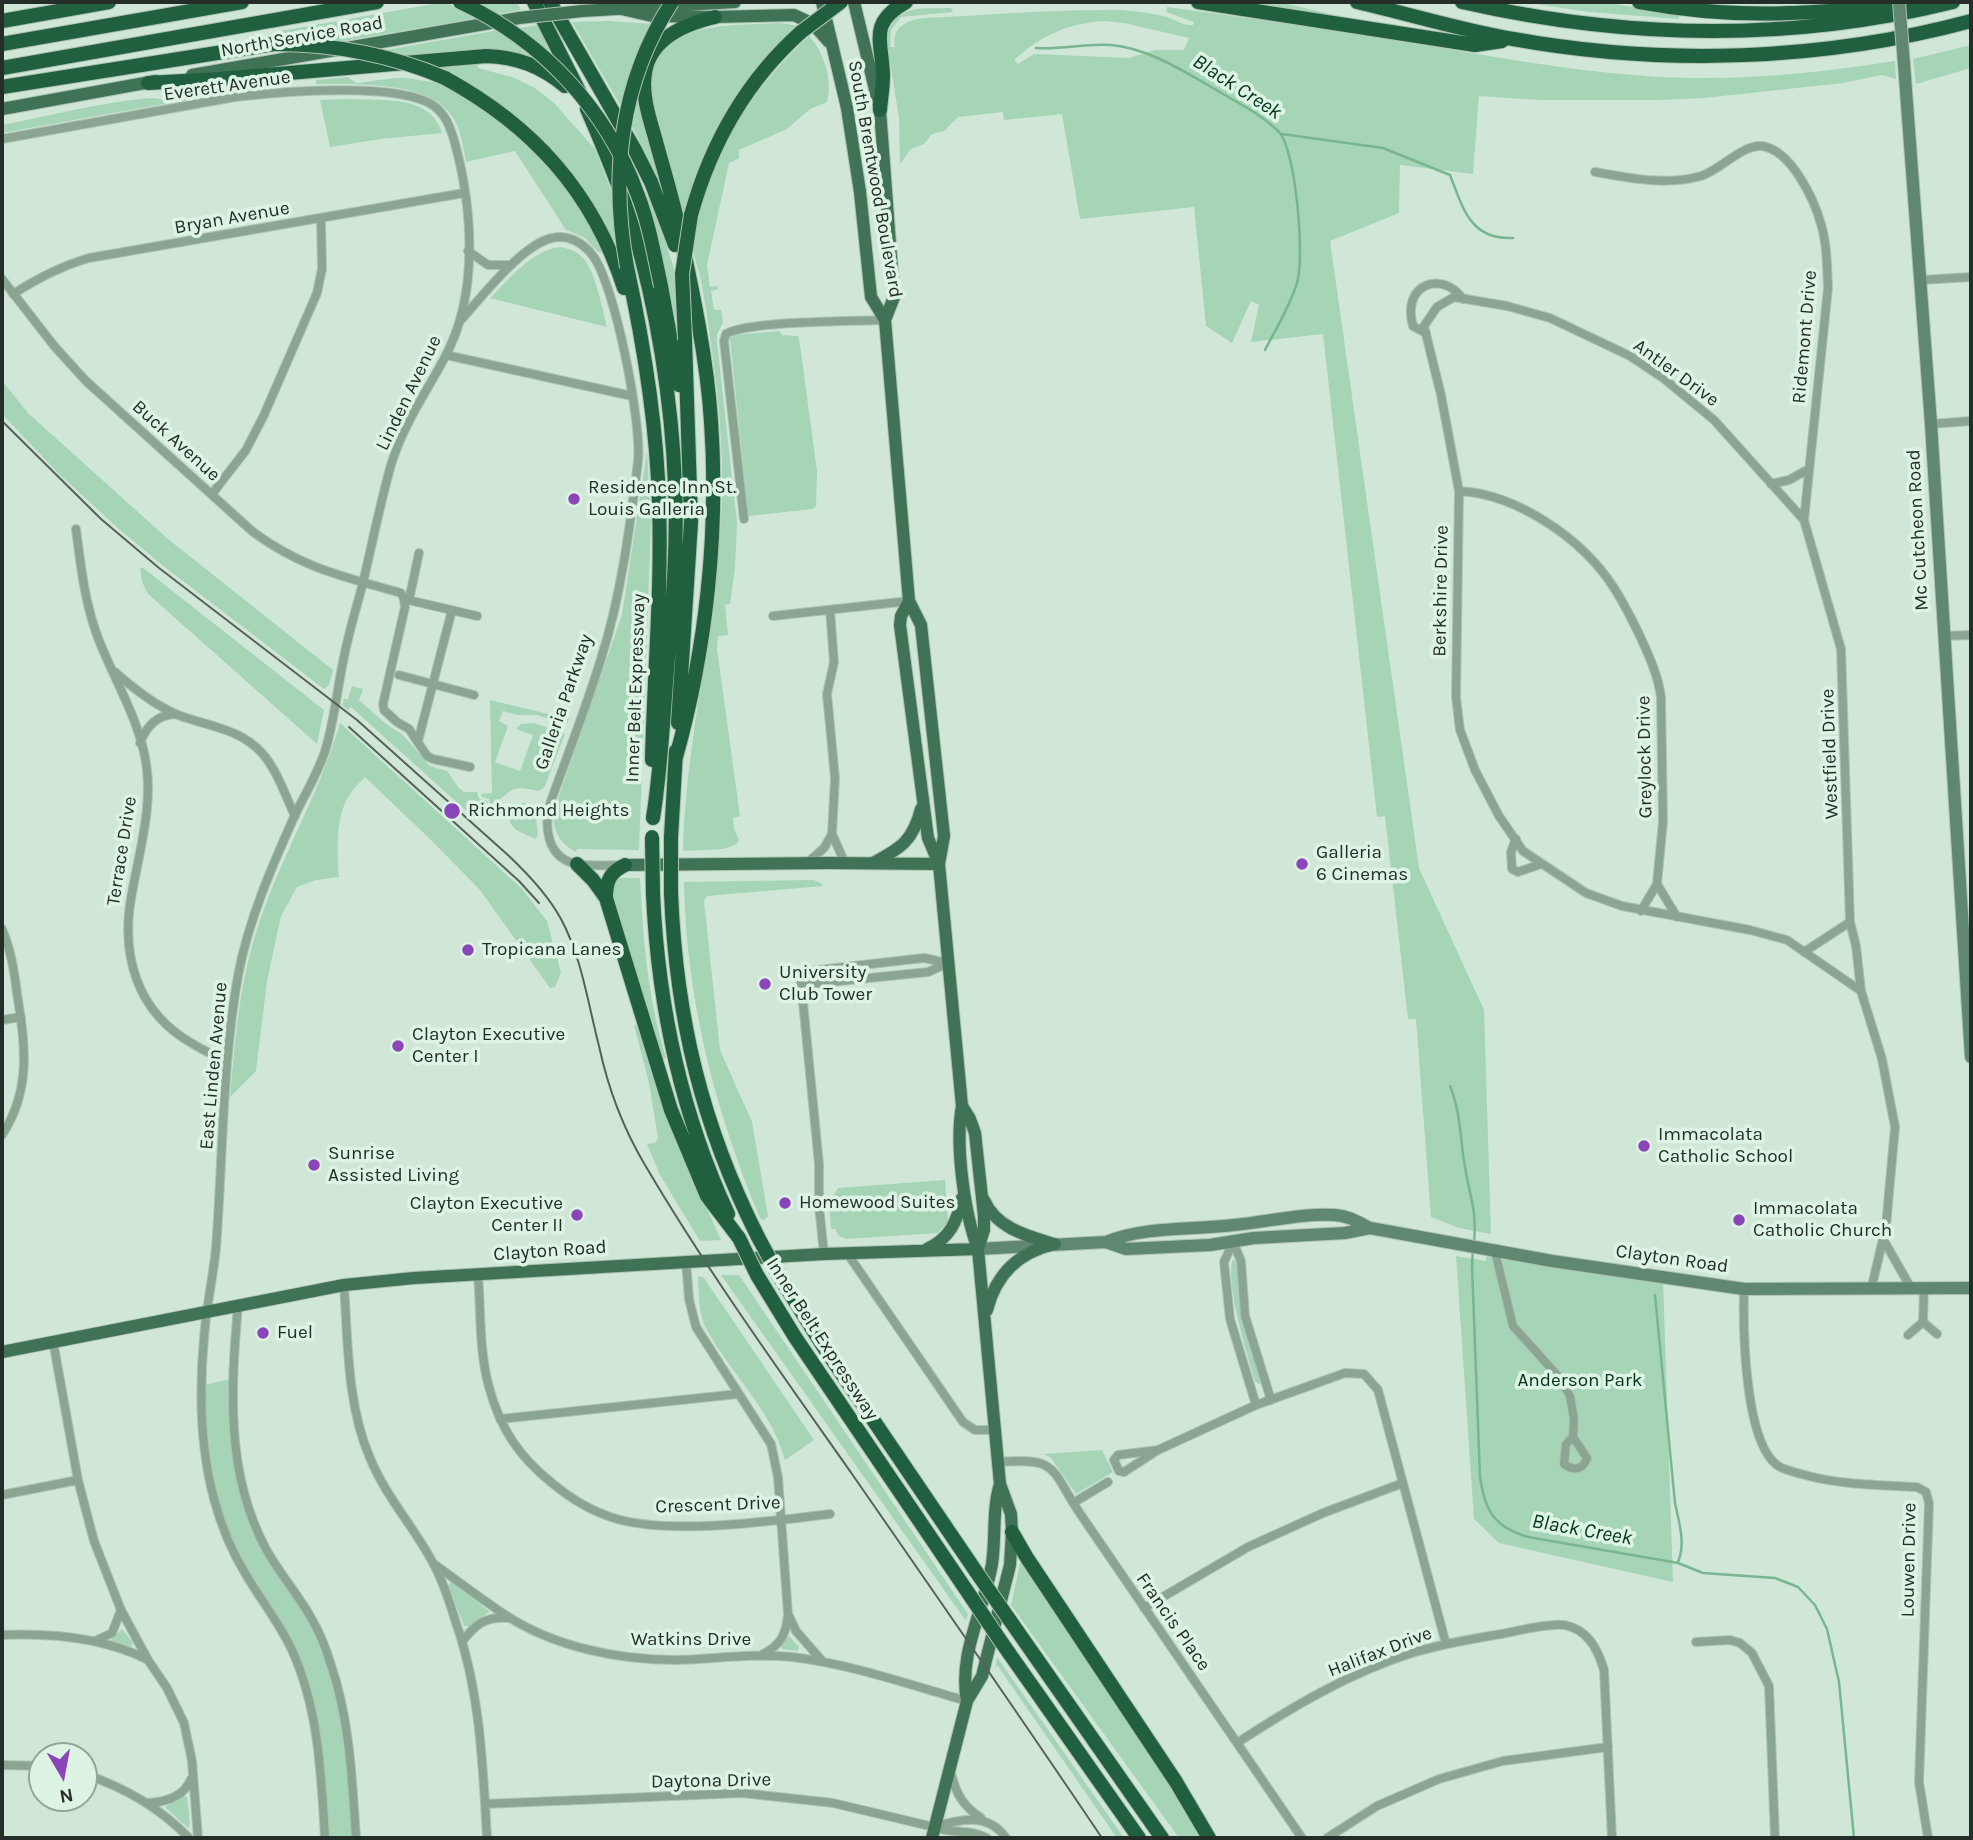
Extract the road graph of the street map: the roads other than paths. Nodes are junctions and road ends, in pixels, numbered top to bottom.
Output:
1 (109, 2) edge
2 (242, 2) edge
3 (377, 2) edge
4 (460, 2) edge
5 (534, 2) edge
6 (550, 2) edge
7 (672, 2) edge
8 (735, 2) edge
9 (822, 2) edge
10 (841, 2) edge
11 (854, 2) edge
12 (906, 2) edge
13 (1198, 2) edge
14 (1357, 2) edge
15 (1462, 2) edge
16 (1639, 2) edge
17 (1899, 2) edge
18 (1952, 2) edge
19 (617, 8) junction
20 (715, 17) junction
21 (1971, 21) edge
22 (2, 22) edge
23 (1513, 39) junction
24 (2, 44) edge
25 (833, 47) junction
26 (2, 68) edge
27 (148, 83) junction
28 (2, 87) edge
29 (2, 109) edge
30 (880, 110) junction
31 (589, 114) junction
32 (448, 123) joint
33 (2, 139) edge
34 (1595, 172) dead end
35 (464, 193) junction
36 (321, 219) junction
37 (468, 251) junction
38 (511, 265) junction
39 (1971, 277) edge
40 (2, 279) edge
41 (1921, 280) junction
42 (690, 289) junction
43 (13, 294) junction
44 (1463, 299) junction
45 (462, 319) junction
46 (885, 320) junction
47 (1425, 329) junction
48 (446, 355) junction
49 (646, 370) junction
50 (632, 396) junction
51 (1971, 421) edge
52 (1931, 424) junction
53 (690, 466) junction
54 (1809, 469) junction
55 (1771, 484) junction
56 (1459, 491) junction
57 (212, 494) junction
58 (744, 519) dead end
59 (1804, 520) junction
60 (76, 529) dead end
61 (419, 552) dead end
62 (363, 582) junction
63 (407, 599) junction
64 (909, 601) junction
65 (452, 610) junction
66 (830, 610) junction
67 (477, 616) dead end
68 (773, 616) dead end
69 (1971, 635) edge
70 (1943, 636) junction
71 (113, 670) junction
72 (399, 675) dead end
73 (432, 684) junction
74 (474, 695) dead end
75 (178, 714) junction
76 (418, 741) junction
77 (141, 743) junction
78 (323, 757) joint
79 (676, 757) junction
80 (470, 767) dead end
81 (923, 802) junction
82 (295, 816) junction
83 (653, 818) junction
84 (832, 834) junction
85 (1516, 839) junction
86 (807, 863) junction
87 (845, 863) junction
88 (576, 864) junction
89 (872, 864) junction
90 (939, 864) junction
91 (1541, 864) junction
92 (625, 865) junction
93 (1657, 884) junction
94 (606, 898) junction
95 (1642, 911) junction
96 (1676, 917) junction
97 (1850, 922) junction
98 (2, 929) edge
99 (1804, 952) junction
100 (948, 962) junction
101 (801, 985) junction
102 (1861, 991) junction
103 (21, 1017) junction
104 (2, 1020) edge
105 (1971, 1057) edge
106 (226, 1061) junction
107 (962, 1106) junction
108 (2, 1135) edge
109 (965, 1187) junction
110 (981, 1193) junction
111 (1370, 1228) junction
112 (738, 1238) junction
113 (1883, 1239) junction
114 (1106, 1242) junction
115 (1233, 1242) junction
116 (1055, 1244) junction
117 (978, 1249) junction
118 (924, 1250) junction
119 (1492, 1251) junction
120 (847, 1253) junction
121 (824, 1254) junction
122 (686, 1262) junction
123 (478, 1275) junction
124 (344, 1286) junction
125 (1918, 1288) junction
126 (1971, 1288) edge
127 (1744, 1289) junction
128 (1871, 1290) junction
129 (238, 1305) junction
130 (208, 1310) junction
131 (985, 1321) junction
132 (1923, 1322) junction
133 (1937, 1334) dead end
134 (1908, 1335) dead end
135 (52, 1341) junction
136 (2, 1352) edge
137 (738, 1394) junction
138 (1270, 1400) junction
139 (1256, 1405) junction
140 (500, 1419) junction
141 (995, 1430) junction
142 (1573, 1437) dead end
143 (1158, 1450) junction
144 (998, 1462) junction
145 (78, 1480) junction
146 (1108, 1482) dead end
147 (1403, 1483) junction
148 (1000, 1484) junction
149 (2, 1495) edge
150 (1073, 1503) junction
151 (830, 1514) dead end
152 (781, 1519) junction
153 (1012, 1532) junction
154 (434, 1564) junction
155 (1144, 1608) junction
156 (121, 1610) junction
157 (788, 1614) junction
158 (509, 1618) junction
159 (2, 1635) edge
160 (95, 1642) junction
161 (462, 1642) junction
162 (1696, 1642) dead end
163 (1446, 1644) junction
164 (761, 1656) junction
165 (148, 1660) junction
166 (823, 1662) junction
167 (967, 1701) junction
168 (1237, 1743) junction
169 (1608, 1747) junction
170 (2, 1765) edge
171 (28, 1766) edge
172 (950, 1768) junction
173 (192, 1777) junction
174 (98, 1778) edge
175 (148, 1803) junction
176 (485, 1804) junction
177 (987, 1822) junction
178 (933, 1833) edge
179 (190, 1838) edge
180 (198, 1838) edge
181 (325, 1838) edge
182 (356, 1838) edge
183 (487, 1838) edge
184 (987, 1838) edge
185 (1006, 1838) edge
186 (1139, 1838) edge
187 (1162, 1838) edge
188 (1209, 1838) edge
189 (1301, 1838) edge
190 (1327, 1838) edge
191 (1612, 1838) edge
192 (1775, 1838) edge
193 (1928, 1838) edge

1 - 22 highway
2 - 24 highway
3 - 26 highway
4 - 53 highway, bridge
5 - 31 highway
6 - 42 highway
7 - 49 highway, bridge
8 - 19 main road, North Service Road
9 - 25 main road, South Brentwood Boulevard
10 - 53 highway, bridge
11 - 30 main road, South Brentwood Boulevard
12 - 30 highway
13 - 23 highway
14 - 23 highway
15 - 18 highway
16 - 18 highway
17 - 41 main road, Mc Cutcheon Road, bridge
19 - 20 main road
19 - 27 main road, North Service Road, bridge
20 - 25 main road
20 - 42 highway
21 - 23 highway
25 - 46 main road, South Brentwood Boulevard
27 - 29 main road, North Service Road
27 - 31 highway
28 - 49 highway, bridge
30 - 46 main road, South Brentwood Boulevard
31 - 83 highway
32 - 33 street, Everett Avenue
32 - 35 street, Linden Avenue
34 - 54 street, Ridemont Drive
35 - 36 street, Bryan Avenue
35 - 37 street, Linden Avenue
36 - 43 street, Bryan Avenue
36 - 57 street
37 - 38 street
37 - 45 street, Linden Avenue
38 - 45 street
38 - 50 street, Galleria Parkway
39 - 41 street
40 - 43 street, Buck Avenue
41 - 52 main road, Mc Cutcheon Road
42 - 79 highway
43 - 57 street, Buck Avenue
44 - 47 street
44 - 47 street, Berkshire Drive
44 - 55 street, Antler Drive
45 - 48 street, Linden Avenue
46 - 58 street
46 - 64 main road, South Brentwood Boulevard
47 - 56 street, Berkshire Drive
48 - 50 street
48 - 62 street, Linden Avenue
49 - 83 highway, Inner Belt Expressway
50 - 88 street, Galleria Parkway
51 - 52 street
52 - 70 main road, Mc Cutcheon Road
53 - 79 highway, Inner Belt Expressway
54 - 55 street
54 - 59 street, Ridemont Drive
55 - 59 street, Antler Drive
56 - 85 street, Berkshire Drive
56 - 93 street, Greylock Drive
57 - 62 street, Buck Avenue
59 - 97 street, Westfield Drive
60 - 71 street, Terrace Drive
61 - 63 street
62 - 63 street, Buck Avenue
62 - 78 street, Linden Avenue
63 - 65 street, Buck Avenue
63 - 76 street
64 - 66 street
64 - 81 main road, South Brentwood Boulevard
64 - 90 main road, South Brentwood Boulevard
65 - 67 street, Buck Avenue
65 - 73 street
66 - 68 street
66 - 84 street
69 - 70 street
70 - 105 main road, Mc Cutcheon Road
71 - 75 street
71 - 77 street, Terrace Drive
72 - 73 street
73 - 74 street
73 - 76 street
75 - 77 street
75 - 82 street
76 - 80 street
77 - 106 street, Terrace Drive
78 - 82 street, East Linden Avenue
79 - 187 highway, Inner Belt Expressway, bridge
81 - 89 main road
81 - 90 main road, South Brentwood Boulevard
82 - 106 street, East Linden Avenue
83 - 112 highway, Inner Belt Expressway, bridge
84 - 86 street
84 - 87 street
85 - 91 street, Berkshire Drive
85 - 91 street
86 - 87 main road
86 - 92 main road
87 - 89 main road
88 - 92 street
88 - 94 highway
89 - 90 main road
90 - 100 main road, South Brentwood Boulevard
91 - 95 street, Berkshire Drive
92 - 94 highway
93 - 95 street, Greylock Drive
93 - 96 street
94 - 112 highway
95 - 96 street, Berkshire Drive
96 - 99 street, Berkshire Drive
97 - 99 street
97 - 102 street, Westfield Drive
98 - 103 street
99 - 102 street, Berkshire Drive
100 - 101 street
100 - 101 street
100 - 107 main road, South Brentwood Boulevard
101 - 121 street
102 - 113 street
103 - 104 street
103 - 108 street
106 - 130 street, East Linden Avenue
107 - 109 main road, South Brentwood Boulevard
107 - 110 main road, South Brentwood Boulevard
109 - 117 main road, South Brentwood Boulevard
109 - 118 main road
110 - 116 main road
110 - 117 main road, South Brentwood Boulevard
111 - 114 main road, Clayton Road
111 - 115 main road, Clayton Road
111 - 119 main road, Clayton Road
112 - 186 highway, Inner Belt Expressway, bridge
113 - 125 street
113 - 128 street
114 - 115 main road, Clayton Road
114 - 116 main road, Clayton Road
115 - 138 street
115 - 139 street
116 - 117 main road, Clayton Road
116 - 131 main road
117 - 118 main road, Clayton Road
117 - 131 main road, South Brentwood Boulevard
118 - 120 main road, Clayton Road
119 - 127 main road, Clayton Road
119 - 142 street
120 - 121 main road, Clayton Road
120 - 141 street
121 - 122 main road, Clayton Road
122 - 123 main road, Clayton Road
122 - 137 street
123 - 124 main road, Clayton Road
123 - 140 street, Crescent Drive
124 - 129 main road, Clayton Road
124 - 154 street
125 - 126 main road, Clayton Road
125 - 128 main road, Clayton Road
125 - 132 street
127 - 128 main road, Clayton Road
127 - 193 street, Louwen Drive
129 - 130 main road, Clayton Road
129 - 182 street
130 - 135 main road, Clayton Road
130 - 181 street, East Linden Avenue
131 - 141 main road, South Brentwood Boulevard
132 - 133 street
132 - 134 street
135 - 136 main road, Clayton Road
135 - 145 street
137 - 140 street
137 - 152 street
138 - 139 street
138 - 147 street
139 - 143 street
140 - 152 street, Crescent Drive
141 - 144 main road, South Brentwood Boulevard
143 - 143 street
144 - 148 main road, South Brentwood Boulevard
144 - 150 street, Francis Place
145 - 149 street
145 - 156 street
146 - 150 street
147 - 155 street
147 - 163 street
148 - 153 main road, South Brentwood Boulevard
148 - 167 main road, South Brentwood Boulevard
150 - 155 street, Francis Place
151 - 152 street, Crescent Drive
152 - 157 street
153 - 167 main road, South Brentwood Boulevard
153 - 188 highway
154 - 158 street, Watkins Drive
154 - 161 street
155 - 168 street, Francis Place
156 - 160 street
156 - 165 street
157 - 164 street
157 - 166 street
158 - 161 street
158 - 164 street, Watkins Drive
159 - 160 street
160 - 165 street
161 - 176 street
162 - 192 street
163 - 168 street, Halifax Drive
163 - 169 street, Halifax Drive
164 - 166 street, Watkins Drive
165 - 173 street
166 - 167 street, Watkins Drive
167 - 172 main road, South Brentwood Boulevard
168 - 189 street, Francis Place
169 - 190 street
169 - 191 street
170 - 171 street
172 - 177 street
172 - 178 main road, South Brentwood Boulevard
173 - 175 street
173 - 180 street
174 - 175 street
175 - 179 street
176 - 178 street, Daytona Drive
176 - 183 street
177 - 178 street
177 - 185 street
178 - 184 street, Daytona Drive

